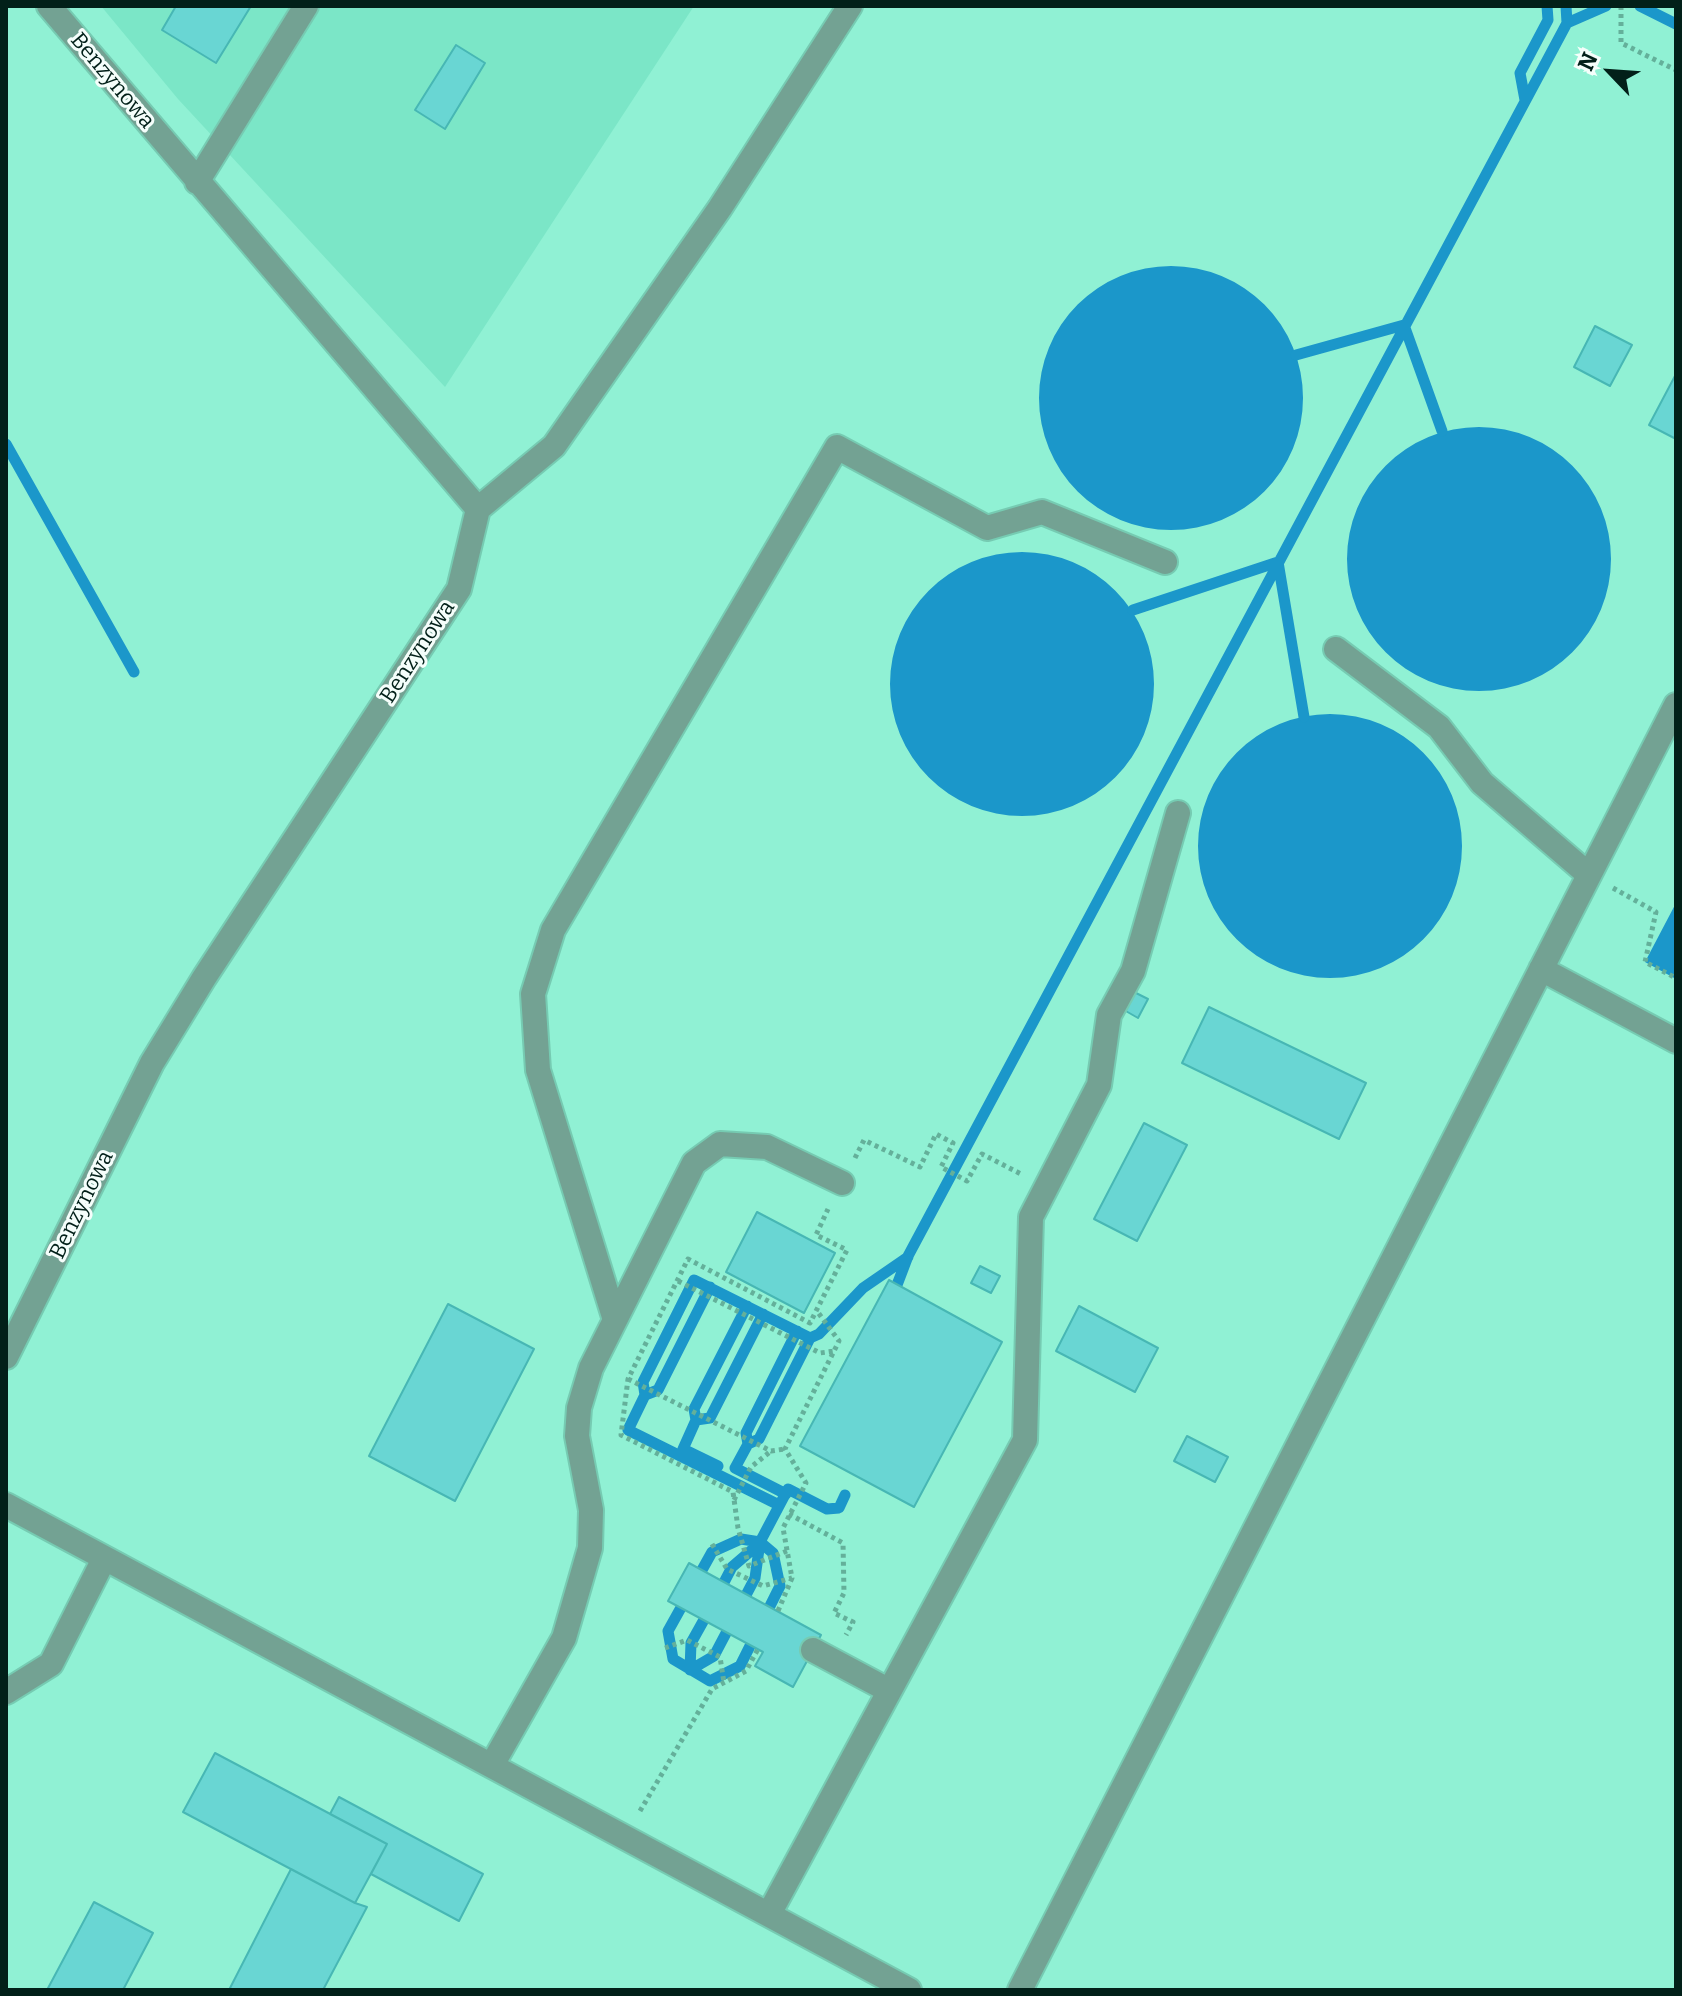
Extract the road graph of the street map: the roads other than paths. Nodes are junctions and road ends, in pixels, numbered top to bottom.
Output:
1 (49, 6) edge
2 (306, 6) edge
3 (850, 6) edge
4 (197, 182) junction
5 (478, 509) junction
6 (1165, 562) dead end
7 (1336, 649) dead end
8 (1676, 705) edge
9 (1178, 813) dead end
10 (1589, 875) junction
11 (1541, 969) junction
12 (1676, 1041) edge
13 (842, 1183) road end
14 (615, 1320) junction
15 (6, 1357) edge
16 (6, 1505) edge
17 (104, 1559) junction
18 (823, 1656) road end
19 (888, 1690) junction
20 (6, 1692) edge
21 (492, 1765) junction
22 (769, 1914) junction
23 (909, 1990) edge
24 (1020, 1990) edge

1 - 4 street, Benzynowa
2 - 4 street
3 - 5 street
4 - 5 street, Benzynowa
5 - 15 street, Benzynowa
6 - 14 street
7 - 10 street
8 - 10 street
9 - 19 street
10 - 11 street
11 - 12 street
11 - 24 street
13 - 14 street
14 - 21 street
16 - 17 street
17 - 20 street
17 - 21 street
18 - 19 street
19 - 22 street
21 - 22 street
22 - 23 street

